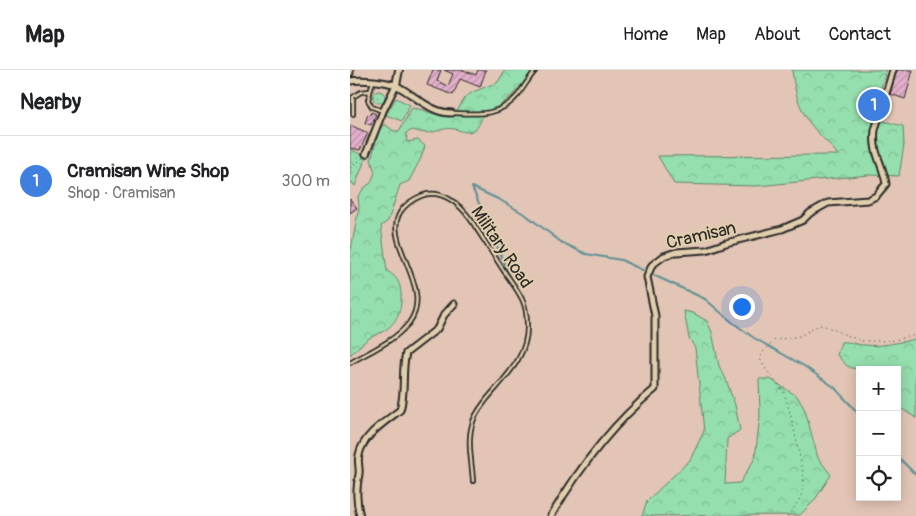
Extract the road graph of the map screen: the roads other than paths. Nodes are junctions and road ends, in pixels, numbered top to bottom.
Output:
1 (398, 70) edge
2 (536, 70) edge
3 (893, 70) edge
4 (350, 81) edge
5 (372, 81) junction
6 (396, 85) junction
7 (370, 91) junction
8 (383, 111) junction
9 (452, 112) joint
10 (353, 114) dead end
11 (366, 154) road end
12 (454, 304) dead end
13 (350, 363) edge
14 (473, 481) dead end
15 (360, 516) edge
16 (551, 516) edge

1 - 6 street
2 - 9 lane
3 - 16 street, Cramisan
4 - 5 street
5 - 6 street
5 - 7 lane
6 - 8 street
6 - 9 street
7 - 8 lane
7 - 10 lane
8 - 11 street
12 - 15 street
13 - 14 lane, Military Road

